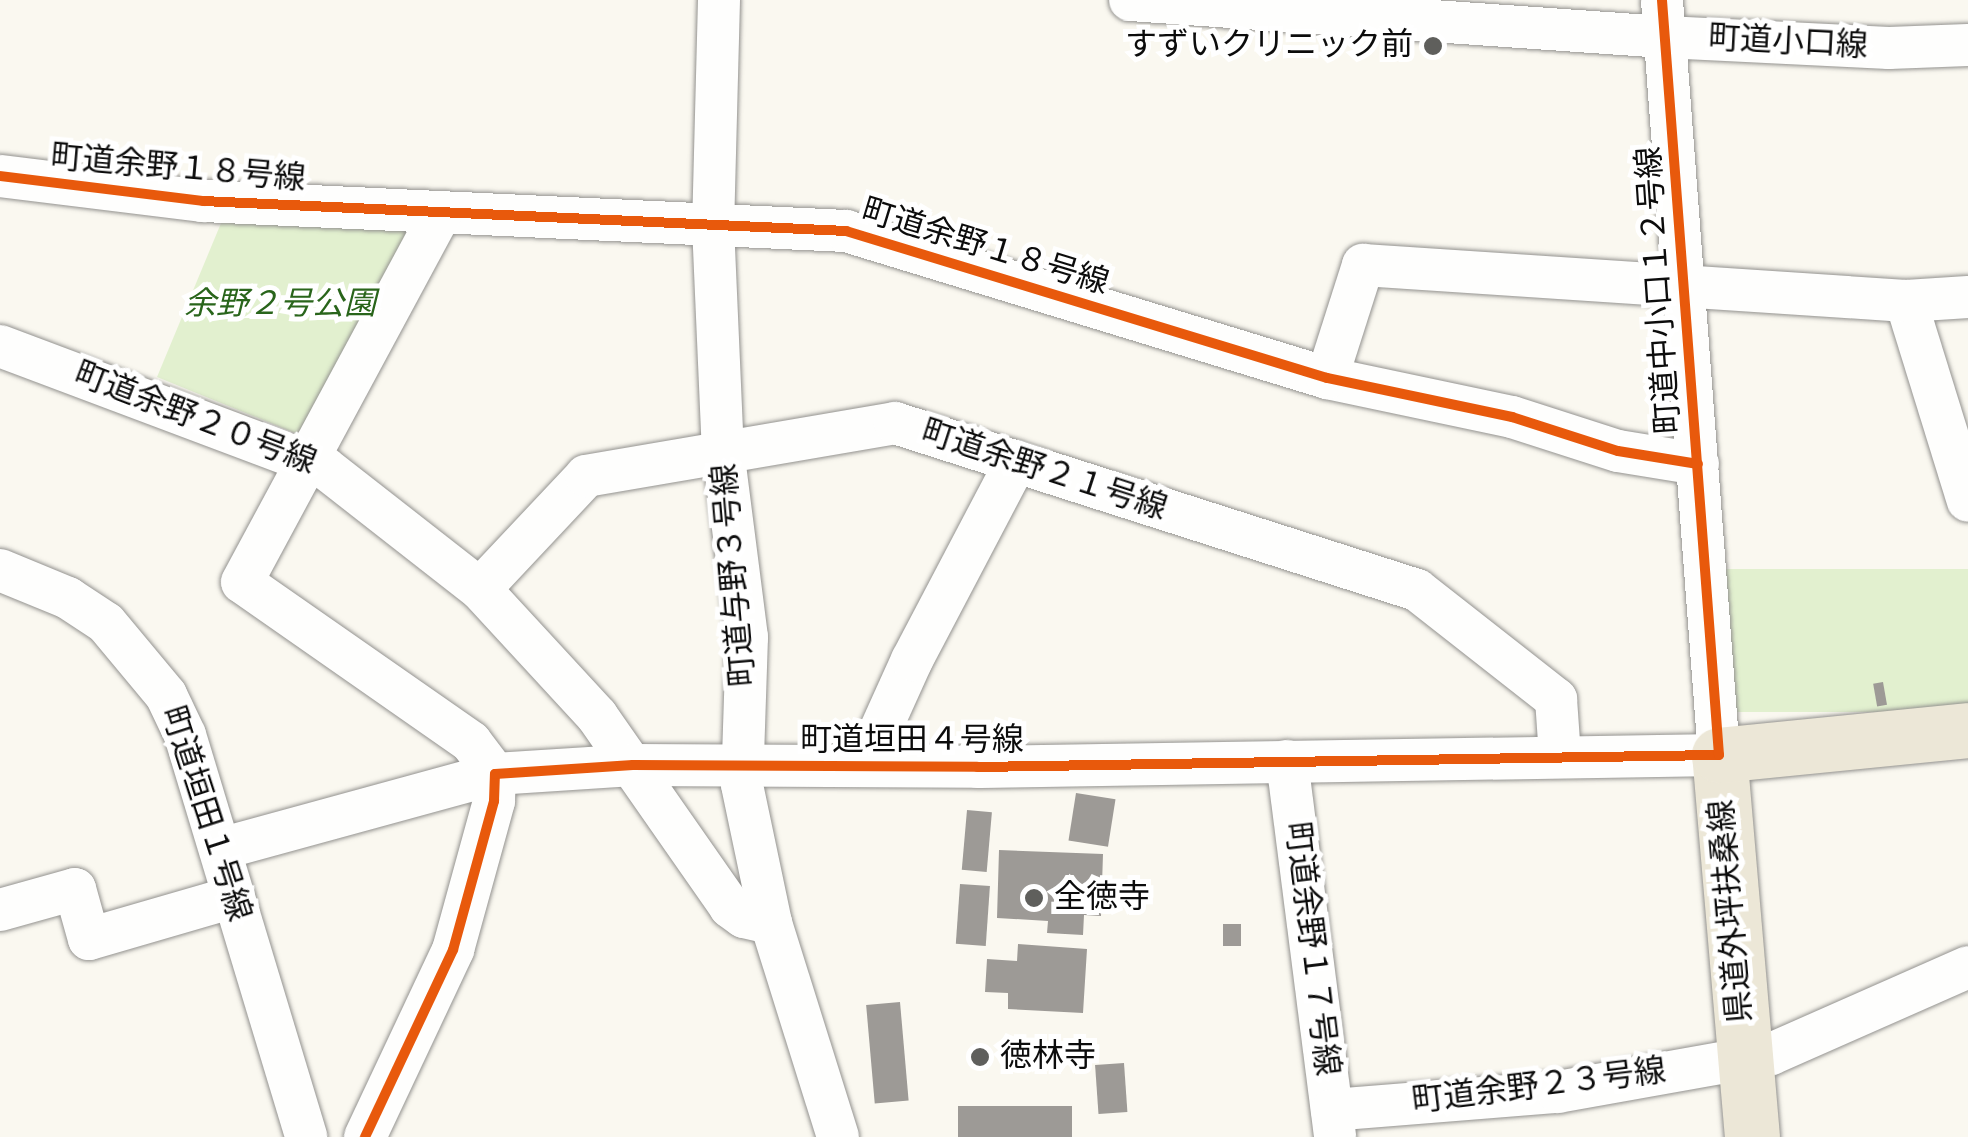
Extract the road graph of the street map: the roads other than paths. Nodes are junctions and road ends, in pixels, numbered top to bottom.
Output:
1 (720, 0) edge
2 (1130, 0) edge
3 (1664, 18) edge
4 (1968, 45) edge
5 (0, 176) edge
6 (441, 213) junction
7 (713, 225) junction
8 (1685, 287) junction
9 (1968, 298) edge
10 (1906, 301) junction
11 (0, 346) edge
12 (1327, 378) junction
13 (723, 450) junction
14 (310, 462) junction
15 (1016, 462) junction
16 (1698, 464) junction
17 (1968, 501) edge
18 (0, 570) edge
19 (480, 589) junction
20 (1968, 730) edge
21 (1560, 756) junction
22 (1719, 756) junction
23 (1287, 761) junction
24 (866, 764) junction
25 (633, 765) junction
26 (744, 767) junction
27 (495, 774) junction
28 (220, 849) junction
29 (234, 897) junction
30 (0, 910) edge
31 (772, 922) junction
32 (1968, 967) edge
33 (1745, 1058) junction
34 (1333, 1124) edge
35 (306, 1137) edge
36 (364, 1137) edge
37 (838, 1137) edge
38 (1752, 1137) edge

1 - 7 street, 町道与野３号線
2 - 3 street, 町道小口線
3 - 4 street, 町道小口線
3 - 8 street, 町道中小口１２号線
5 - 6 street, 町道余野１８号線
6 - 7 street, 町道余野１８号線
6 - 14 street
7 - 12 street, 町道余野１８号線
7 - 13 street, 町道与野３号線
8 - 10 street
8 - 12 street
8 - 16 street, 町道中小口１２号線
9 - 10 street
10 - 17 street
11 - 14 street, 町道余野２０号線
12 - 16 street, 町道余野１８号線
13 - 15 street, 町道余野２１号線
13 - 19 street, 町道余野２１号線
13 - 26 street, 町道与野３号線
14 - 19 street, 町道余野２０号線
14 - 27 street
15 - 21 street, 町道余野２１号線
15 - 24 street
16 - 22 street, 町道中小口１２号線
18 - 28 street, 町道垣田１号線
19 - 25 street, 町道余野２０号線
20 - 22 main road, 県道外坪扶桑線
21 - 22 street, 町道垣田４号線
21 - 23 street, 町道垣田４号線
22 - 33 main road, 県道外坪扶桑線
23 - 24 street, 町道垣田４号線
23 - 34 street, 町道余野１７号線
24 - 26 street, 町道垣田４号線
25 - 26 street, 町道垣田４号線
25 - 27 street, 町道垣田４号線
25 - 31 street, 町道余野２０号線
26 - 31 street, 町道与野３号線
27 - 28 street, 町道垣田４号線
27 - 36 street
28 - 29 street, 町道垣田１号線
29 - 30 street
29 - 35 street, 町道垣田１号線
31 - 37 street, 町道与野３号線
32 - 33 street, 町道余野２３号線
33 - 34 street, 町道余野２３号線
33 - 38 main road, 県道外坪扶桑線

